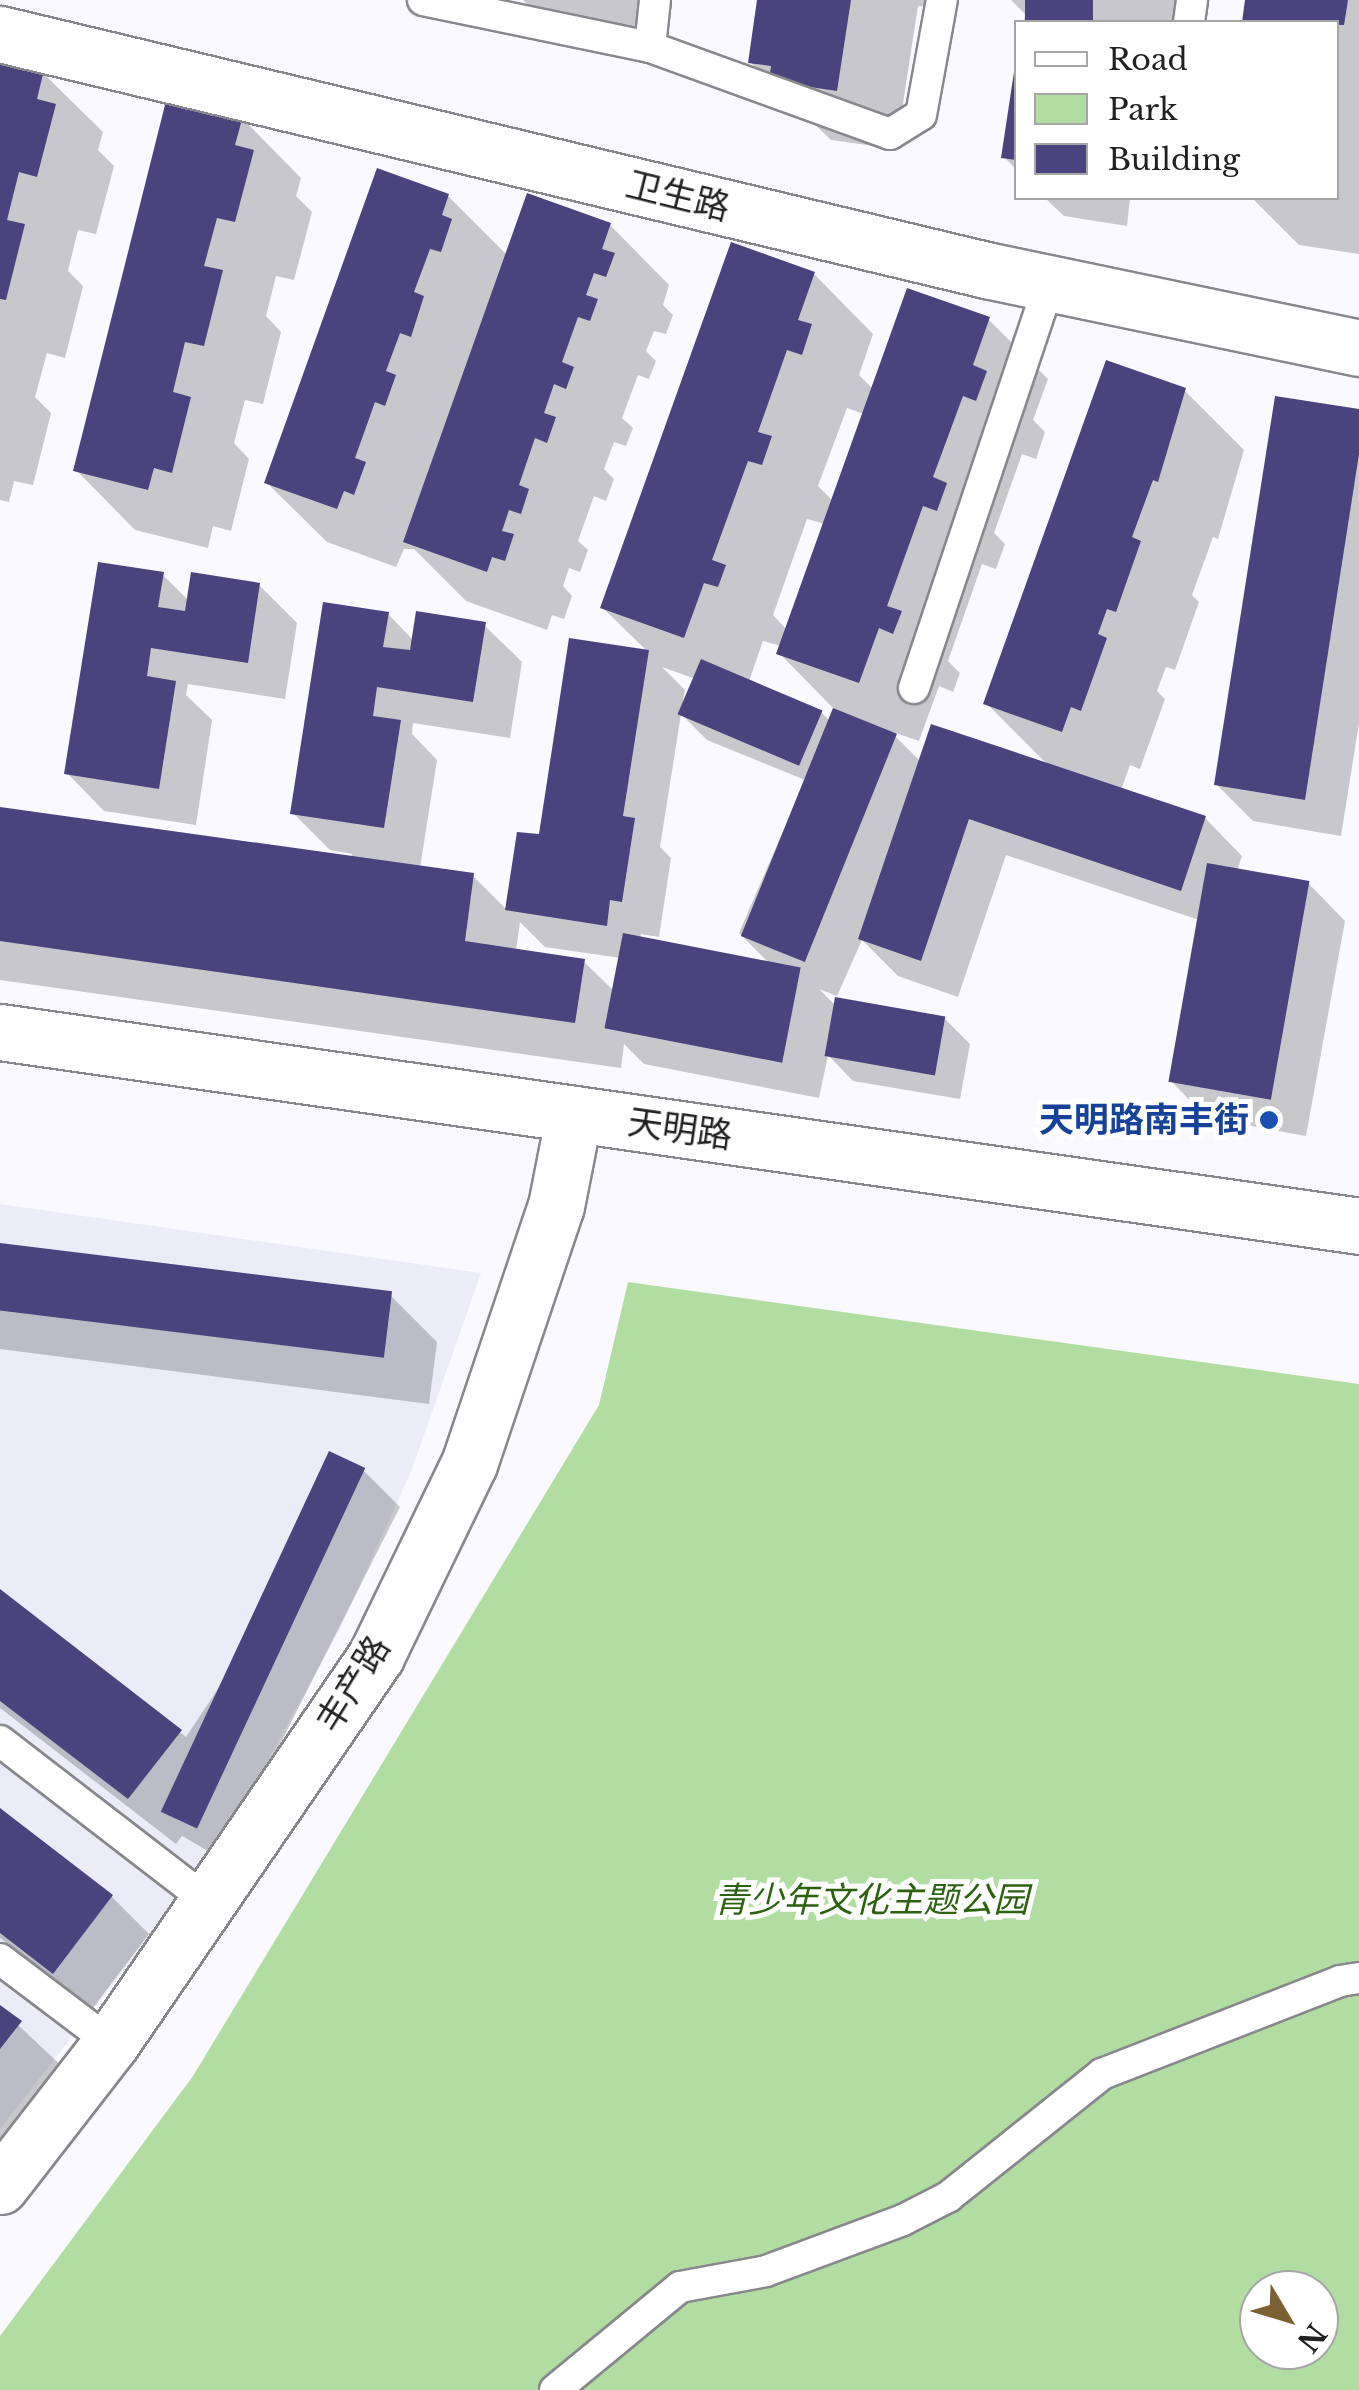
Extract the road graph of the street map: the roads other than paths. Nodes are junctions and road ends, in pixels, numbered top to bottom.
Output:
1 (422, 0) edge
2 (655, 0) edge
3 (942, 0) edge
4 (0, 34) edge
5 (650, 47) junction
6 (1049, 284) junction
7 (1359, 348) edge
8 (914, 688) dead end
9 (0, 1032) edge
10 (574, 1114) junction
11 (1359, 1226) edge
12 (0, 1741) edge
13 (208, 1901) junction
14 (0, 1960) edge
15 (1359, 1978) edge
16 (111, 2043) junction
17 (0, 2186) edge
18 (555, 2390) edge

1 - 5 lane
2 - 5 lane
3 - 5 lane
4 - 6 street, 卫生路
6 - 7 street, 卫生路
6 - 8 lane
9 - 10 street, 天明路
10 - 11 street, 天明路
10 - 13 street, 丰产路
12 - 13 lane
13 - 16 street, 丰产路
14 - 16 lane
15 - 18 lane
16 - 17 street, 丰产路

